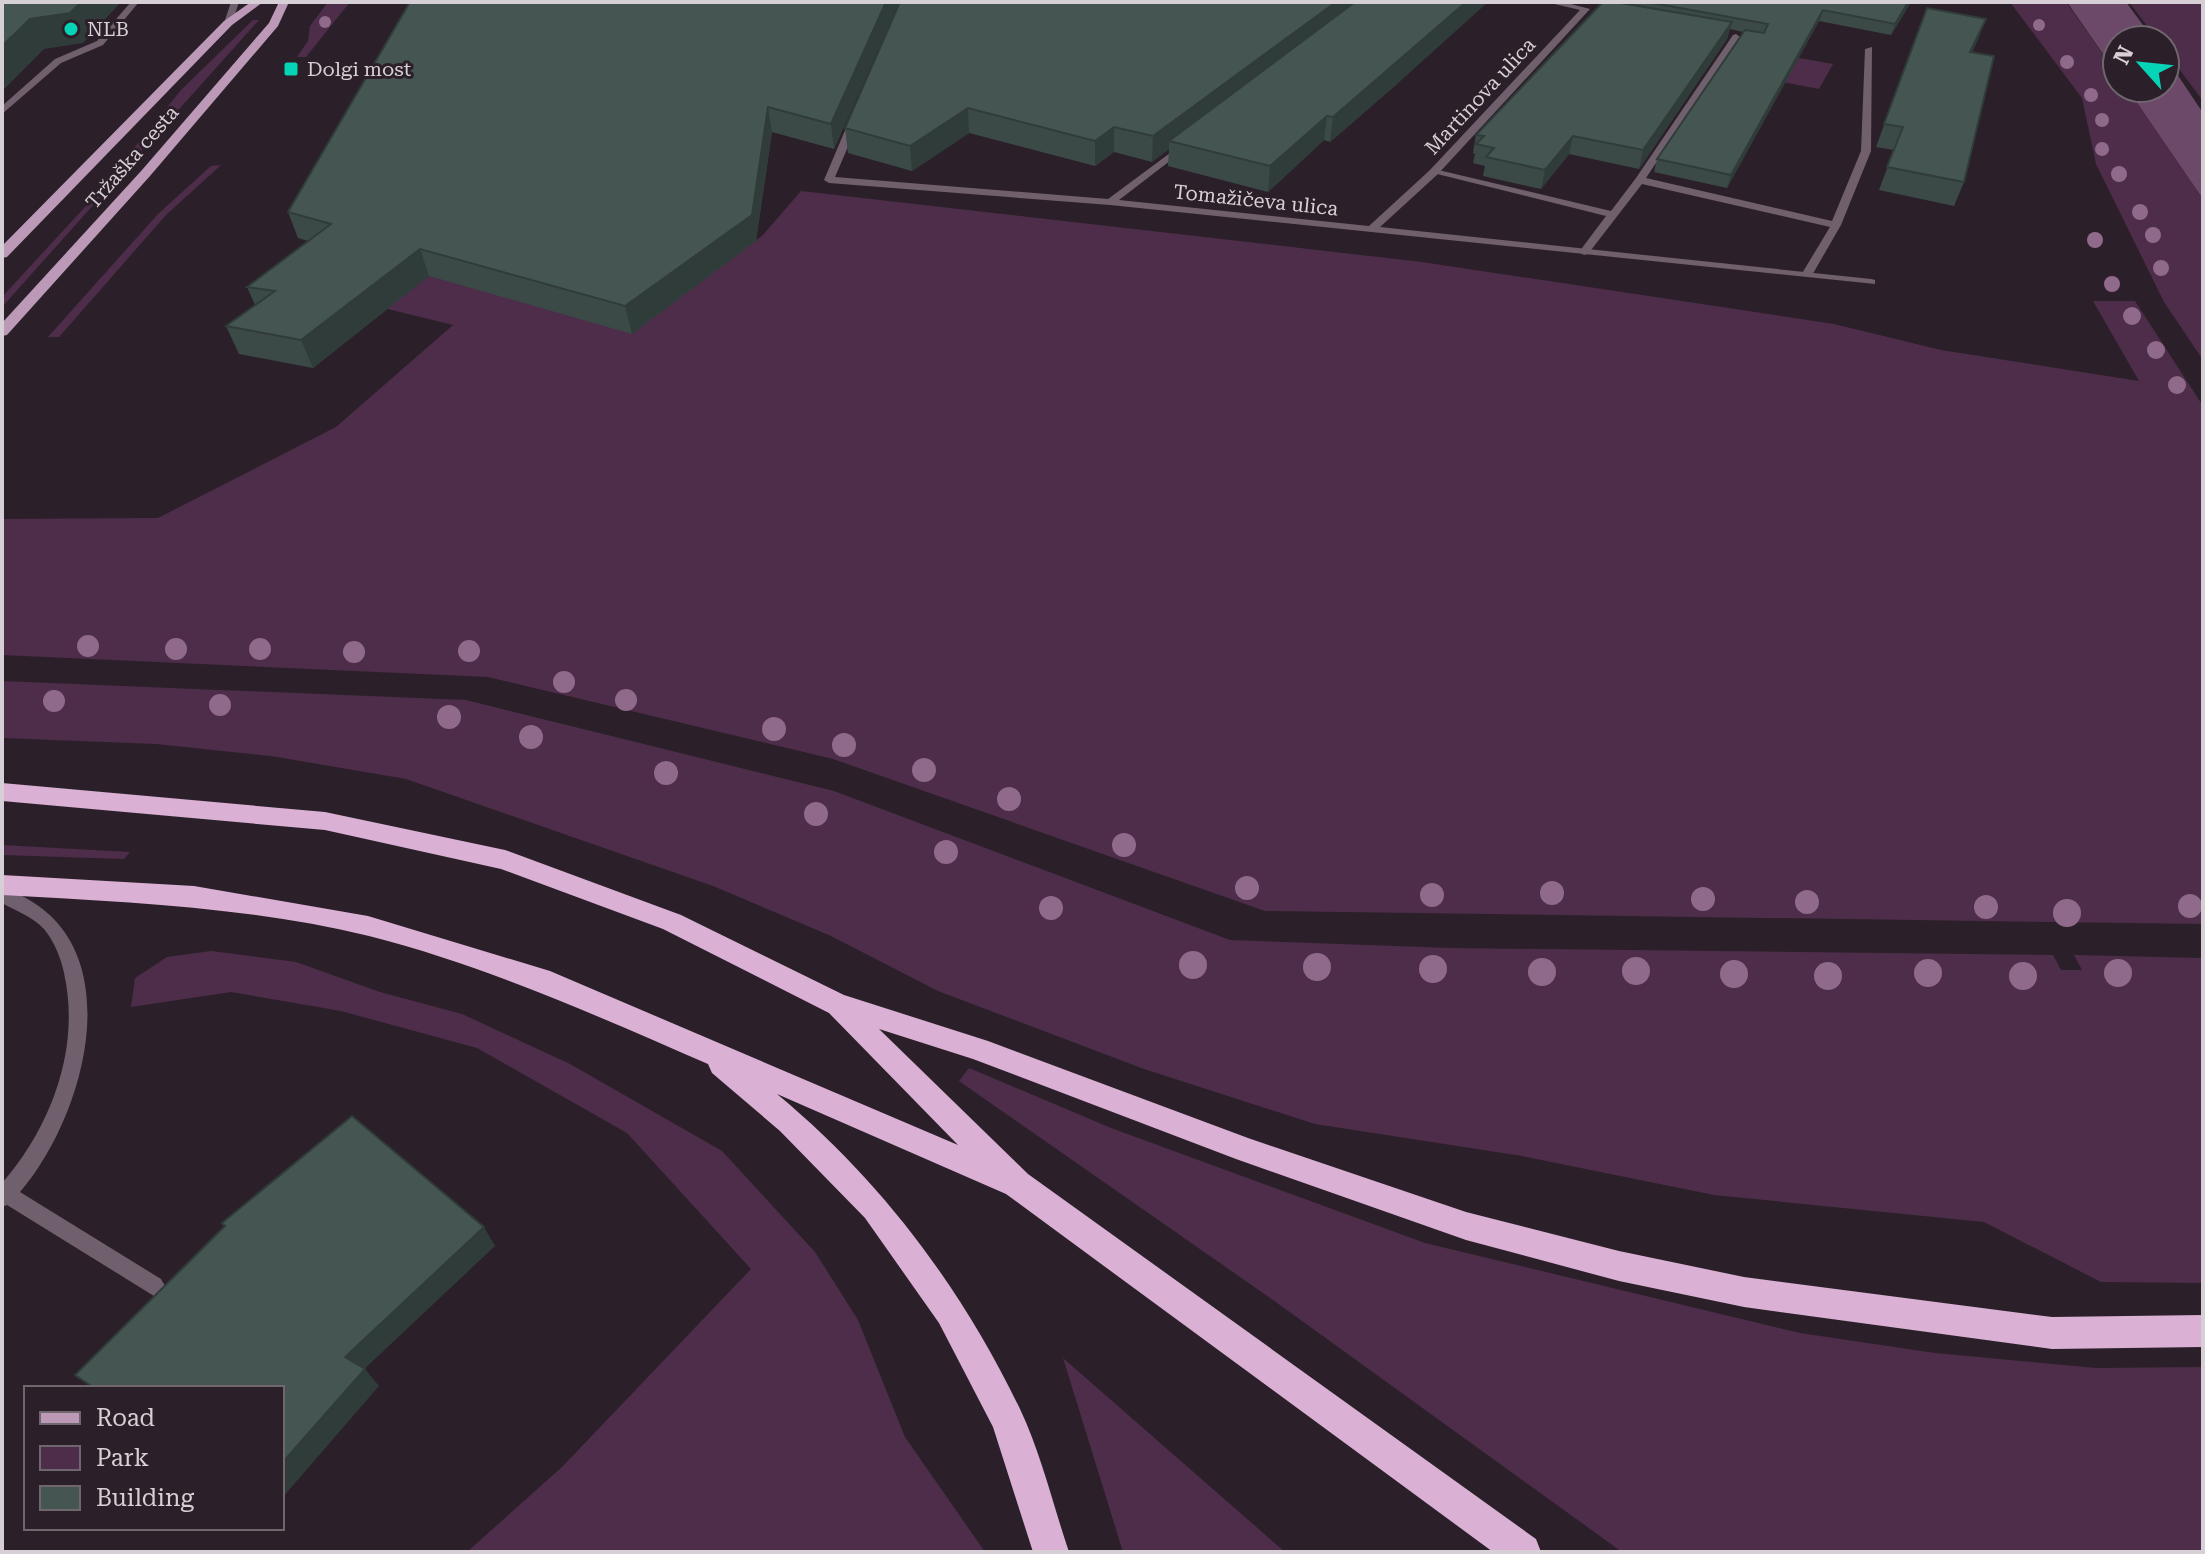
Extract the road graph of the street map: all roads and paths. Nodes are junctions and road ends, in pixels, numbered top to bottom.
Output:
1 (135, 2) edge
2 (235, 2) edge
3 (258, 2) edge
4 (284, 2) edge
5 (1550, 2) edge
6 (1586, 9) junction
7 (1601, 12) edge
8 (228, 23) junction
9 (1721, 34) edge
10 (1736, 37) junction
11 (1748, 38) edge
12 (1869, 49) dead end
13 (2, 111) edge
14 (858, 112) edge
15 (1198, 135) edge
16 (1434, 172) junction
17 (1640, 180) junction
18 (1110, 202) junction
19 (1615, 215) junction
20 (1836, 225) junction
21 (1371, 230) junction
22 (1584, 252) junction
23 (2, 254) edge
24 (1807, 275) junction
25 (1871, 282) dead end
26 (2, 332) edge
27 (2, 783) edge
28 (28, 791) junction
29 (2, 792) edge
30 (2, 885) edge
31 (2, 895) edge
32 (836, 1004) junction
33 (702, 1048) junction
34 (1017, 1184) junction
35 (4, 1196) edge
36 (154, 1286) dead end
37 (2203, 1331) edge
38 (1051, 1552) edge
39 (1523, 1552) edge

1 - 13 street
2 - 8 street
3 - 8 main road, Tržaška cesta
4 - 26 main road, Tržaška cesta
5 - 6 street
6 - 7 street
6 - 16 street, Martinova ulica
8 - 23 main road, Tržaška cesta
9 - 10 street
10 - 11 street
10 - 17 street
12 - 20 street
14 - 18 street, Tomažičeva ulica
15 - 18 street
16 - 19 street, Martinova ulica
16 - 21 street, Martinova ulica
17 - 19 street
17 - 20 street
18 - 21 street, Tomažičeva ulica
19 - 22 street
20 - 24 street
21 - 22 street, Tomažičeva ulica
22 - 24 street, Tomažičeva ulica
24 - 25 street, Tomažičeva ulica
27 - 28 highway
28 - 29 highway
28 - 32 highway
30 - 33 highway
31 - 35 street
32 - 34 highway
32 - 37 highway
33 - 34 highway
33 - 38 highway
34 - 39 highway
35 - 36 street

